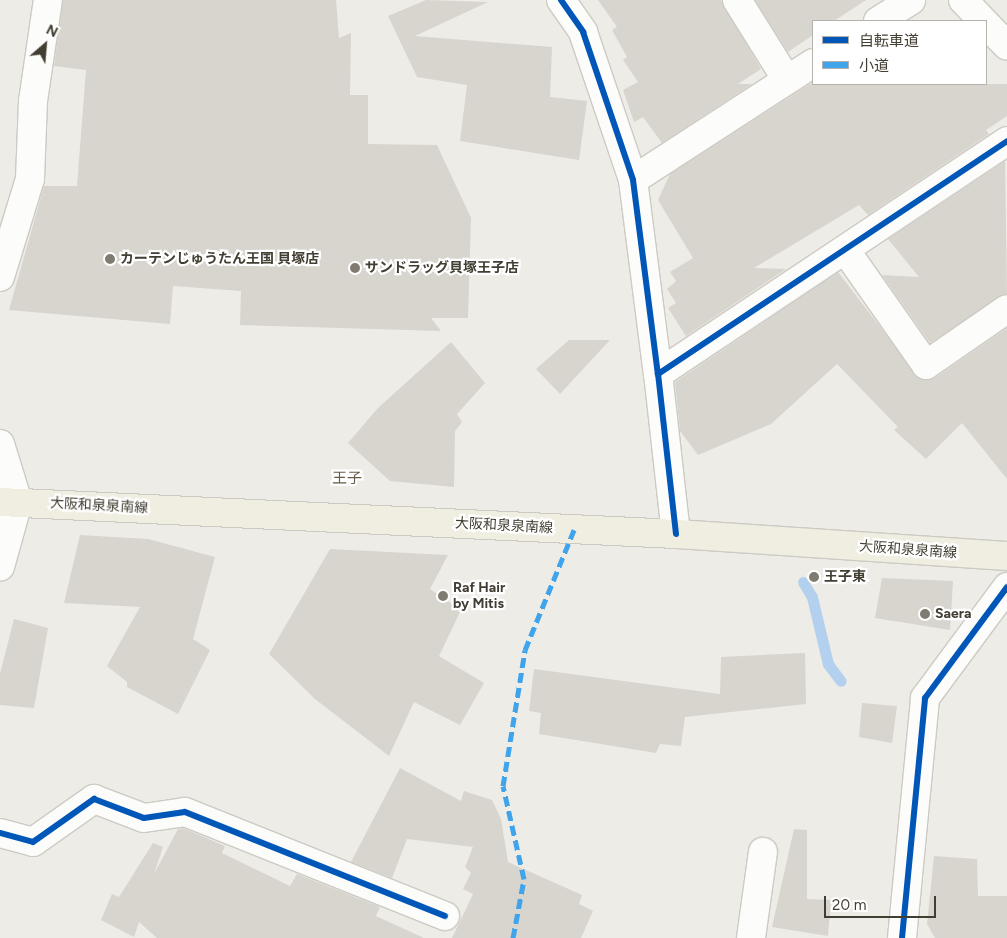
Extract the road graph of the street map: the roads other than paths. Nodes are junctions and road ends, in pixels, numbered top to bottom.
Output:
1 (48, 0) edge
2 (561, 0) edge
3 (737, 0) edge
4 (911, 0) edge
5 (963, 0) edge
6 (880, 20) edge
7 (981, 20) edge
8 (987, 26) edge
9 (1007, 46) edge
10 (812, 64) edge
11 (787, 80) junction
12 (1007, 141) edge
13 (633, 180) junction
14 (846, 251) junction
15 (0, 277) edge
16 (1007, 309) edge
17 (658, 374) junction
18 (0, 444) edge
19 (9, 502) edge
20 (676, 534) junction
21 (1007, 556) edge
22 (0, 567) edge
23 (1007, 587) edge
24 (0, 833) edge
25 (762, 852) dead end
26 (445, 916) dead end
27 (751, 938) edge
28 (902, 938) edge

1 - 15 street
2 - 13 street
3 - 11 street
4 - 6 street
5 - 7 street
8 - 9 street
10 - 11 street
11 - 13 street
12 - 14 street
13 - 17 street
14 - 16 street
14 - 17 street
17 - 20 street
18 - 19 street
19 - 20 main road, 大阪和泉泉南線
19 - 22 street
20 - 21 main road, 大阪和泉泉南線
23 - 28 street
24 - 26 street
25 - 27 street

